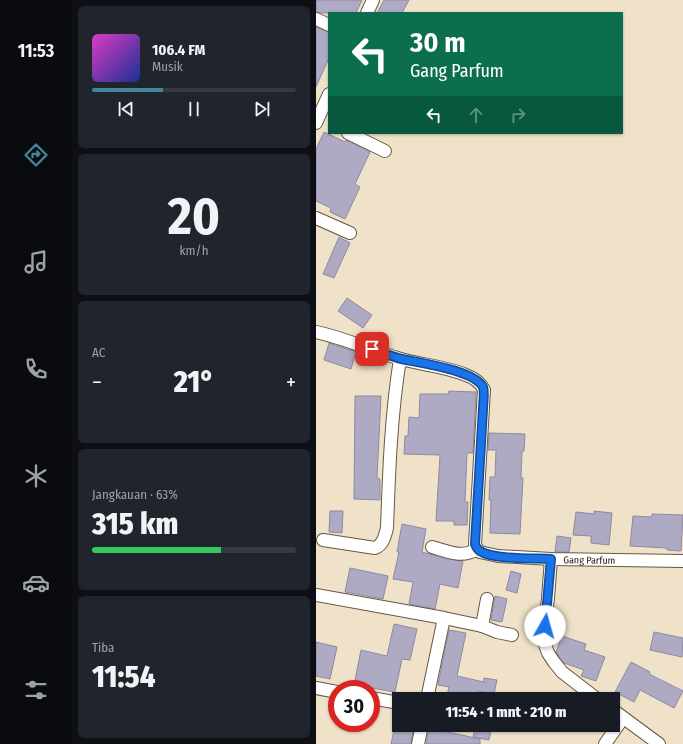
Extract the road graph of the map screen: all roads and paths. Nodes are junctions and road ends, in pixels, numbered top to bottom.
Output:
1 (373, 0) edge
2 (367, 12) edge
3 (316, 19) edge
4 (328, 25) edge
5 (328, 97) edge
6 (321, 121) edge
7 (350, 134) edge
8 (385, 151) dead end
9 (316, 218) edge
10 (350, 233) dead end
11 (316, 332) edge
12 (400, 359) junction
13 (323, 540) dead end
14 (432, 547) dead end
15 (477, 549) junction
16 (551, 559) junction
17 (683, 561) edge
18 (316, 595) edge
19 (487, 599) dead end
20 (444, 618) junction
21 (482, 626) junction
22 (512, 635) dead end
23 (316, 688) edge
24 (328, 690) edge
25 (428, 692) edge
26 (588, 692) edge
27 (380, 700) edge
28 (392, 702) edge
29 (620, 715) edge
30 (421, 732) edge
31 (610, 732) edge
32 (418, 744) edge
33 (605, 744) edge
34 (659, 744) edge

1 - 2 street
3 - 4 street
5 - 6 street
7 - 8 street
9 - 10 street
11 - 12 street
12 - 13 street
12 - 15 street
14 - 15 street
15 - 16 street, Gang Parfum
16 - 17 street, Gang Parfum
16 - 26 street
18 - 20 street
19 - 21 street
20 - 21 street
20 - 25 street
21 - 22 street
23 - 24 street
27 - 28 street
29 - 34 street
30 - 32 street
31 - 33 street

